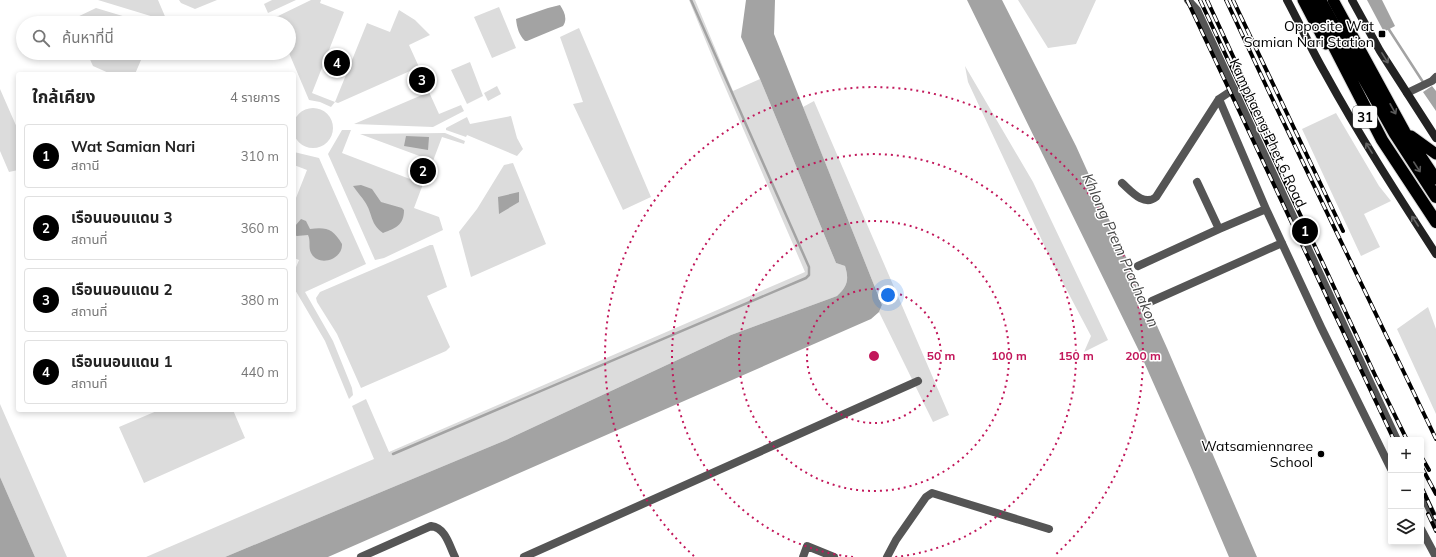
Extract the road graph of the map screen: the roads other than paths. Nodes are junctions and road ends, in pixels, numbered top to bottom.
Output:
1 (1188, 0) edge
2 (1196, 0) edge
3 (1287, 0) edge
4 (1303, 0) edge
5 (1310, 0) edge
6 (1320, 0) edge
7 (1333, 0) edge
8 (1353, 0) edge
9 (1197, 10) junction
10 (1434, 79) edge
11 (1234, 89) junction
12 (1407, 93) junction
13 (1219, 99) junction
14 (1406, 132) junction
15 (1436, 138) edge
16 (1436, 154) edge
17 (1436, 179) edge
18 (1198, 182) dead end
19 (1122, 183) dead end
20 (1436, 197) edge
21 (1266, 208) junction
22 (1436, 222) edge
23 (1436, 228) edge
24 (1219, 229) junction
25 (1282, 243) junction
26 (1436, 254) edge
27 (1138, 266) dead end
28 (1152, 301) dead end
29 (918, 381) dead end
30 (1396, 437) edge
31 (1388, 463) edge
32 (1424, 497) edge
33 (1436, 522) edge
34 (1049, 529) dead end
35 (1424, 535) edge
36 (361, 557) edge
37 (455, 557) edge
38 (524, 557) edge
39 (803, 557) edge
40 (834, 557) edge
41 (887, 557) edge
42 (1436, 557) edge

1 - 9 street, Kamphaeng Phet 6 Road
2 - 9 street, Kamphaeng Phet 6 Road
26 -> 3 main road, 31
4 - 23 highway, 31
5 - 22 highway, 31
6 -> 20 highway, 31
7 -> 14 highway, 31
8 -> 12 main road
9 - 11 street, Kamphaeng Phet 6 Road
10 - 12 street
11 - 13 street
11 - 30 street, Kamphaeng Phet 6 Road
12 - 15 main road
13 - 19 street
13 - 21 street
14 - 16 highway
14 - 17 highway, 31
18 - 24 street
21 - 24 street
21 - 25 street
24 - 27 street
25 - 28 street
25 - 31 street
29 - 38 street
32 - 33 street
34 - 41 street
35 - 42 street
36 - 37 street
39 - 40 street

